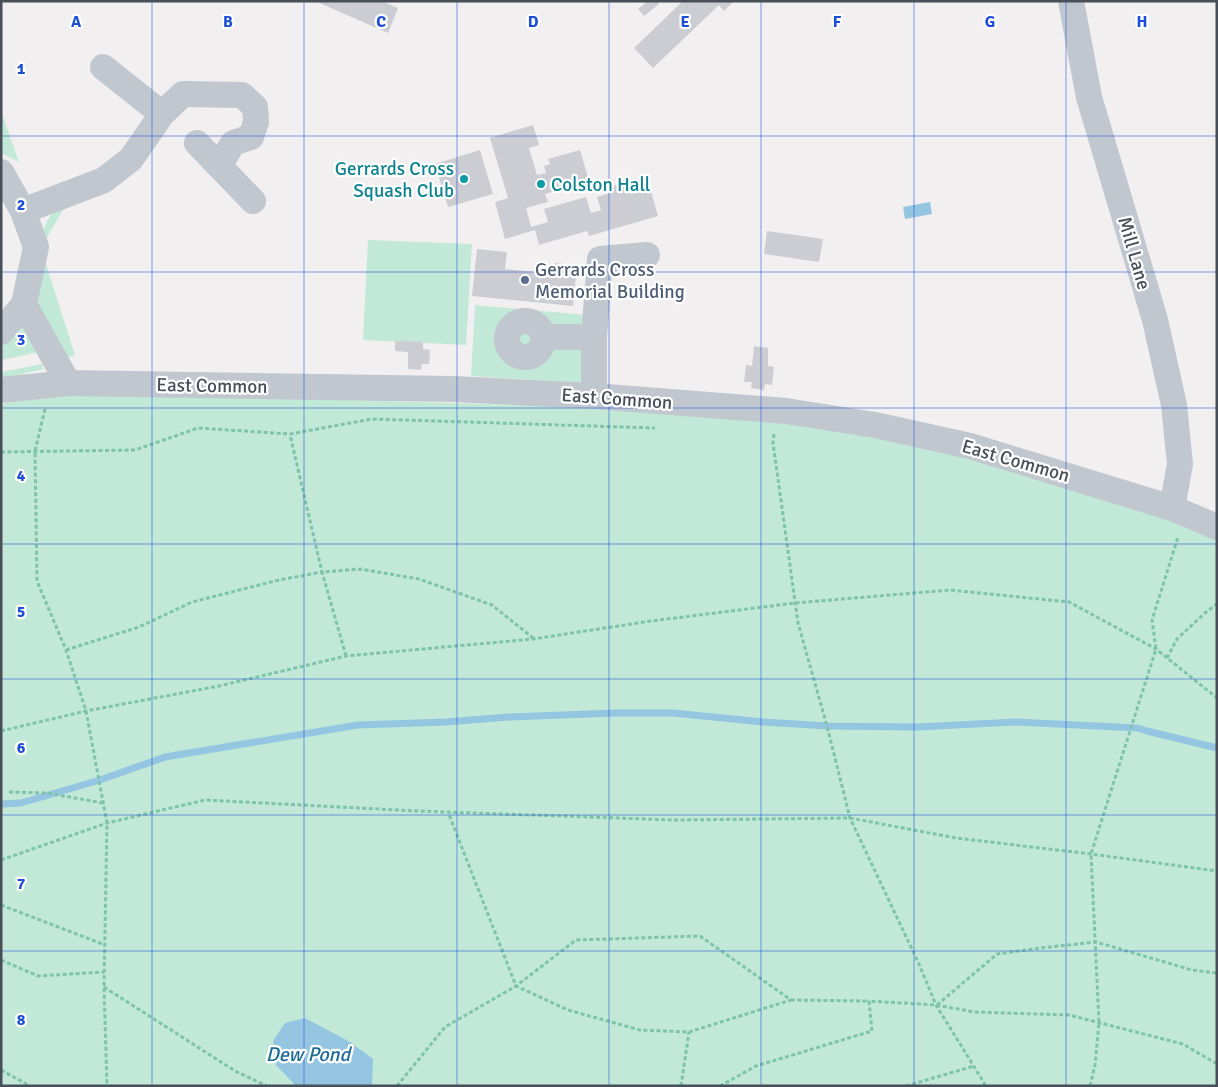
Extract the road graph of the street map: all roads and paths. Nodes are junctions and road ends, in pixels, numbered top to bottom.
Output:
1 (1071, 1) edge
2 (104, 67) dead end
3 (162, 114) junction
4 (197, 143) dead end
5 (219, 166) junction
6 (1, 172) edge
7 (253, 201) dead end
8 (23, 211) junction
9 (647, 255) dead end
10 (24, 304) junction
11 (1, 332) edge
12 (594, 337) junction
13 (59, 383) junction
14 (1, 390) edge
15 (527, 392) junction
16 (594, 396) junction
17 (665, 428) dead end
18 (766, 432) dead end
19 (774, 432) junction
20 (290, 434) junction
21 (784, 434) dead end
22 (35, 451) junction
23 (1, 452) edge
24 (1172, 508) junction
25 (1217, 526) edge
26 (1186, 538) dead end
27 (322, 572) junction
28 (795, 603) junction
29 (1217, 604) edge
30 (533, 639) junction
31 (1156, 649) junction
32 (66, 650) junction
33 (346, 656) junction
34 (1167, 658) junction
35 (1217, 698) edge
36 (86, 710) junction
37 (1, 731) edge
38 (9, 792) dead end
39 (103, 804) junction
40 (448, 812) junction
41 (850, 818) junction
42 (107, 823) junction
43 (1091, 854) junction
44 (1, 860) edge
45 (1217, 871) edge
46 (1, 905) edge
47 (1096, 942) junction
48 (105, 945) junction
49 (1, 960) edge
50 (104, 972) junction
51 (1217, 973) edge
52 (516, 986) junction
53 (104, 987) junction
54 (791, 1000) junction
55 (869, 1001) junction
56 (936, 1005) junction
57 (1099, 1023) junction
58 (690, 1032) junction
59 (1217, 1064) edge
60 (974, 1066) junction
61 (1, 1070) edge
62 (30, 1086) edge
63 (107, 1086) edge
64 (267, 1086) edge
65 (397, 1086) edge
66 (681, 1086) edge
67 (720, 1086) edge
68 (906, 1086) edge
69 (986, 1086) edge
70 (1090, 1086) edge

1 - 24 street, Mill Lane
2 - 3 street
3 - 5 street
3 - 8 street
4 - 5 street
5 - 7 street
6 - 8 street
8 - 10 street
9 - 12 street
10 - 11 street
10 - 13 street
12 - 15 street
12 - 16 street
13 - 14 street, East Common
13 - 15 street, East Common
13 - 22 path
15 - 16 street, East Common
16 - 24 street, East Common
17 - 20 path
18 - 19 path
19 - 21 path
19 - 28 path
20 - 22 path
20 - 27 path
22 - 23 path
22 - 32 path
24 - 25 street, East Common
26 - 31 path
27 - 30 path
27 - 32 path
27 - 33 path
28 - 30 path
28 - 31 path
28 - 41 path
29 - 34 path
30 - 33 path
31 - 34 path
31 - 43 path
32 - 36 path
33 - 36 path
34 - 35 path
36 - 37 path
36 - 39 path
38 - 39 path
39 - 42 path
40 - 41 path
40 - 42 path
40 - 52 path
41 - 43 path
41 - 56 path
42 - 44 path
42 - 48 path
43 - 45 path
43 - 47 path
46 - 48 path
47 - 51 path
47 - 56 path
47 - 57 path
48 - 50 path
49 - 50 path
50 - 53 path
52 - 54 path
52 - 58 path
52 - 65 path
53 - 63 path
53 - 64 path
54 - 55 path
54 - 58 path
55 - 56 path
55 - 67 path
56 - 57 path
56 - 60 path
57 - 59 path
57 - 70 path
58 - 66 path
60 - 68 path
60 - 69 path
61 - 62 path

